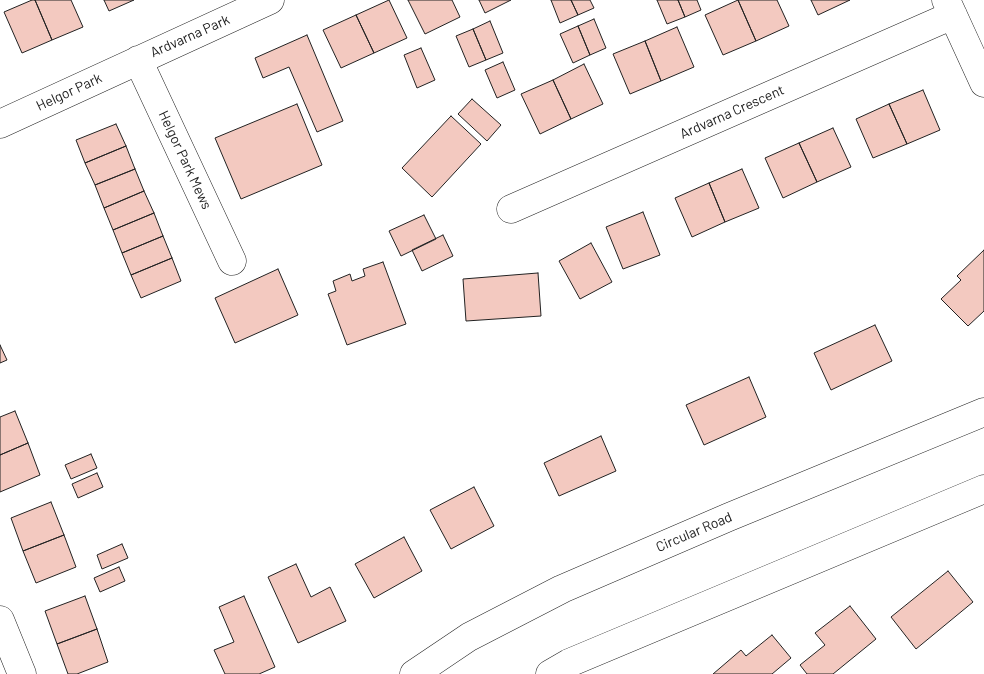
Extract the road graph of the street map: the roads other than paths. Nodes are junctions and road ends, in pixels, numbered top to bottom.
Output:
1 (270, 0) edge
2 (949, 8) edge
3 (138, 60) junction
4 (984, 83) edge
5 (0, 124) edge
6 (511, 209) dead end
7 (232, 261) dead end
8 (984, 412) edge
9 (984, 489) edge
10 (0, 620) edge
11 (22, 674) edge
12 (414, 674) edge
13 (550, 674) edge

1 - 3 street, Ardvarna Park
2 - 4 street
2 - 6 street, Ardvarna Crescent
3 - 5 street, Helgor Park
3 - 7 street, Helgor Park Mews
8 - 12 street, Circular Road
9 - 13 street
10 - 11 street

